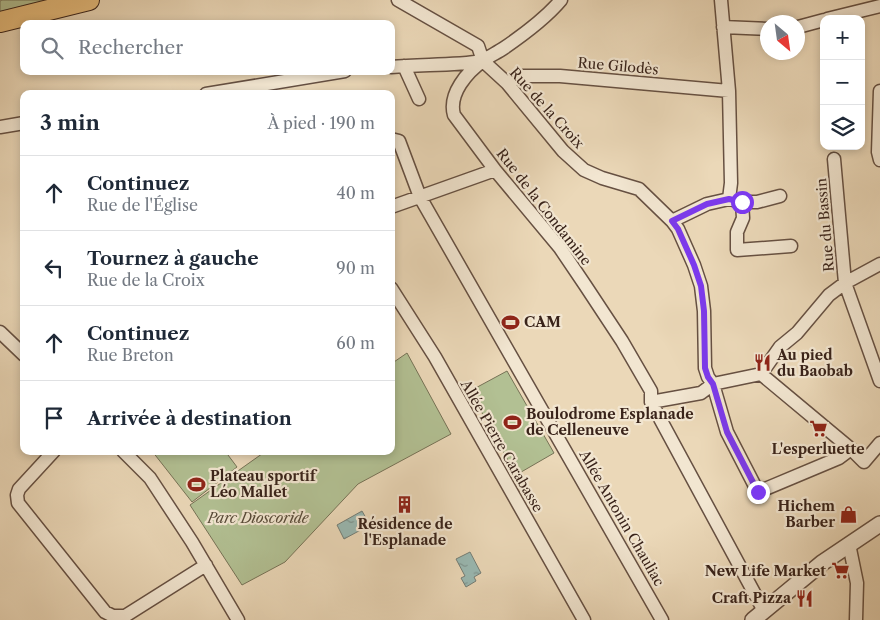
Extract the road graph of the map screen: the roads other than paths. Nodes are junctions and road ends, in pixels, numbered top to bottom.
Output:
1 (89, 0) edge
2 (398, 0) edge
3 (561, 0) edge
4 (721, 0) edge
5 (880, 6) edge
6 (842, 15) edge
7 (820, 20) edge
8 (0, 22) edge
9 (805, 25) edge
10 (723, 27) junction
11 (760, 29) edge
12 (483, 61) junction
13 (398, 66) edge
14 (320, 75) edge
15 (506, 83) junction
16 (230, 90) edge
17 (728, 91) junction
18 (880, 91) edge
19 (419, 99) dead end
20 (20, 124) edge
21 (0, 127) edge
22 (395, 140) edge
23 (834, 159) dead end
24 (880, 160) edge
25 (496, 170) junction
26 (780, 196) dead end
27 (420, 197) junction
28 (729, 199) junction
29 (742, 202) junction
30 (395, 206) edge
31 (672, 221) junction
32 (791, 246) dead end
33 (880, 264) edge
34 (845, 283) junction
35 (395, 294) edge
36 (0, 332) edge
37 (20, 351) edge
38 (761, 374) junction
39 (880, 381) edge
40 (713, 384) junction
41 (651, 402) junction
42 (880, 443) edge
43 (852, 449) junction
44 (50, 455) edge
45 (127, 455) edge
46 (880, 524) edge
47 (849, 544) junction
48 (206, 564) junction
49 (759, 616) edge
50 (238, 620) edge
51 (584, 620) edge
52 (662, 620) edge
53 (856, 620) edge

1 - 8 main road
2 - 12 street, Rue de la Croix
3 - 12 street
4 - 10 street
5 - 6 street
7 - 9 street
10 - 11 street
10 - 17 street
12 - 13 street
12 - 15 street, Rue de la Croix
12 - 25 street, Rue de la Condamine
13 - 19 street
14 - 16 street
15 - 17 street, Rue Gilodès
15 - 31 street, Rue de la Croix
17 - 28 street
18 - 24 street
20 - 21 street
22 - 27 street, Allée Antonin Chauliac
23 - 34 street, Rue du Bassin
25 - 27 street
25 - 41 street, Rue de la Condamine
26 - 29 street
27 - 30 street
27 - 52 street, Allée Antonin Chauliac
28 - 29 street
28 - 31 street
29 - 32 street
31 - 40 street, Rue de la Croix
33 - 34 street
34 - 38 street, Rue du Bassin
34 - 39 street
35 - 51 street, Allée Pierre Carabasse
36 - 37 street
38 - 40 street
38 - 43 street
40 - 41 street
40 - 43 street, Rue de la Croix
41 - 49 street, Rue de la Condamine
42 - 43 street
44 - 48 street
45 - 48 street
46 - 47 street
47 - 49 street
47 - 53 street
48 - 50 street

